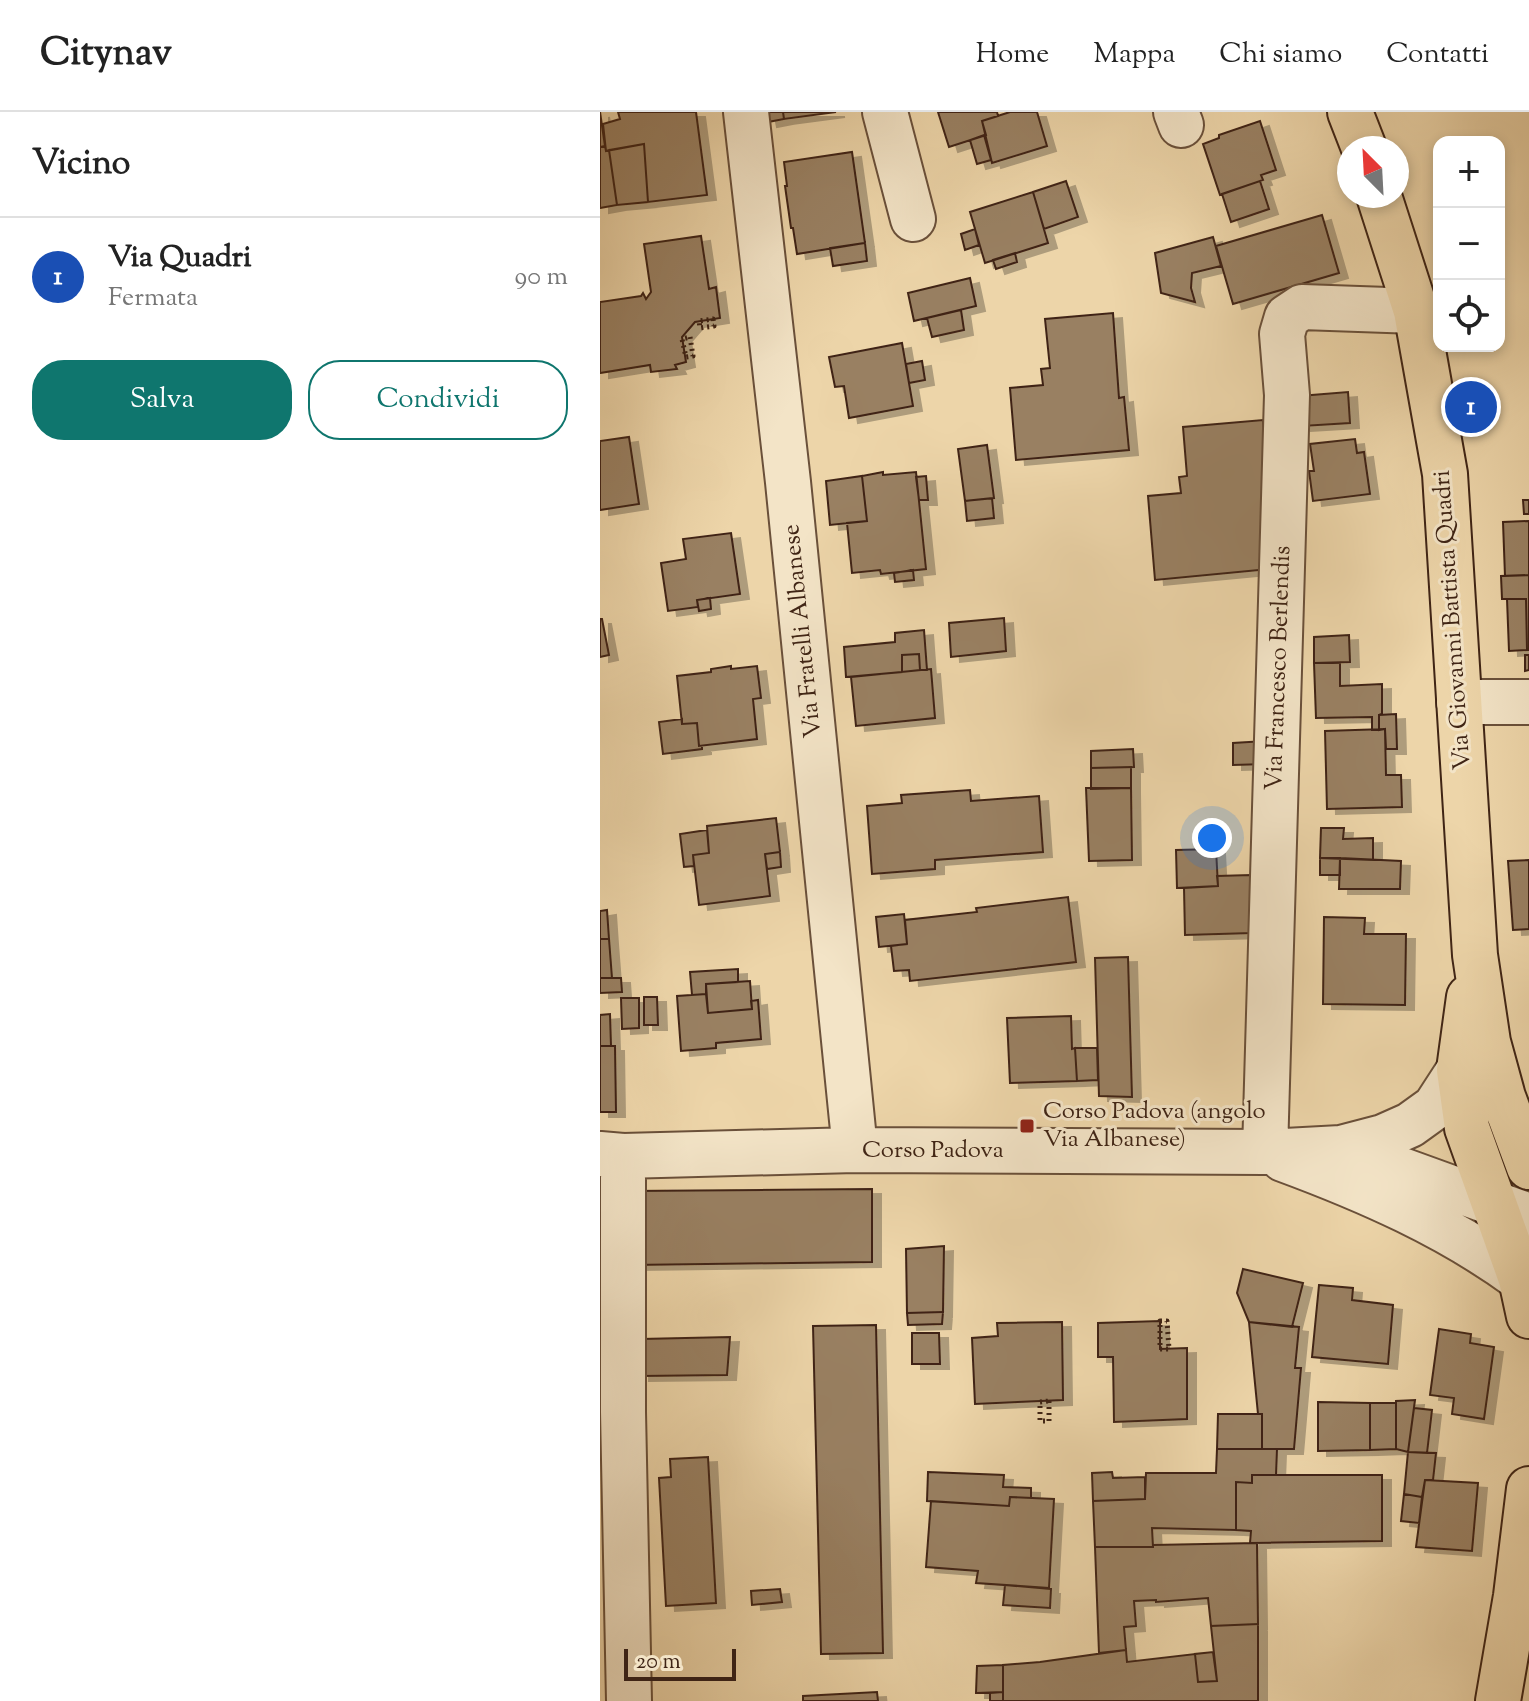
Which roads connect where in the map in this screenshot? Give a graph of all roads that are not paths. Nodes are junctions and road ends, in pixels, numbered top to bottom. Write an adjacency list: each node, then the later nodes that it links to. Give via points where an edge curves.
1 (746, 112): 13 (street, Via Fratelli Albanese)
2 (885, 112): 6 (street)
3 (1350, 112): 4 (main road)
4 (1359, 136)
5 (1383, 208): 7 (main road, Via Giovanni Battista Quadri)
6 (913, 219)
7 (1416, 311): 8 (main road, Via Giovanni Battista Quadri, via 1445,474); 14 (street, Via Francesco Berlendis, via 1302,307 1287,317 1282,334 1287,395)
8 (1459, 702): 9 (street); 10 (main road, Via Giovanni Battista Quadri, via 1475,955 1488,1042)
9 (1529, 702)
10 (1478, 1070): 11 (main road, Via Giovanni Battista Quadri); 12 (street, Corso Padova, via 1410,1125); 16 (main road, Via Giovanni Battista Quadri, via 1467,1128)
11 (1525, 1147)
12 (1341, 1148): 14 (street, Corso Padova); 16 (street, Corso Padova)
13 (855, 1150): 14 (street, Corso Padova); 15 (street, Corso Padova)
14 (1265, 1152): 17 (street, Corso Padova, via 1339,1180 1489,1255)
15 (612, 1155): 20 (street, via 623,1412)
16 (1511, 1210): 17 (main road, Via Giovanni Battista Quadri)
17 (1525, 1298)
18 (1529, 1489): 19 (main road)
19 (1523, 1608): 21 (main road)
20 (620, 1687)
21 (1498, 1701)

